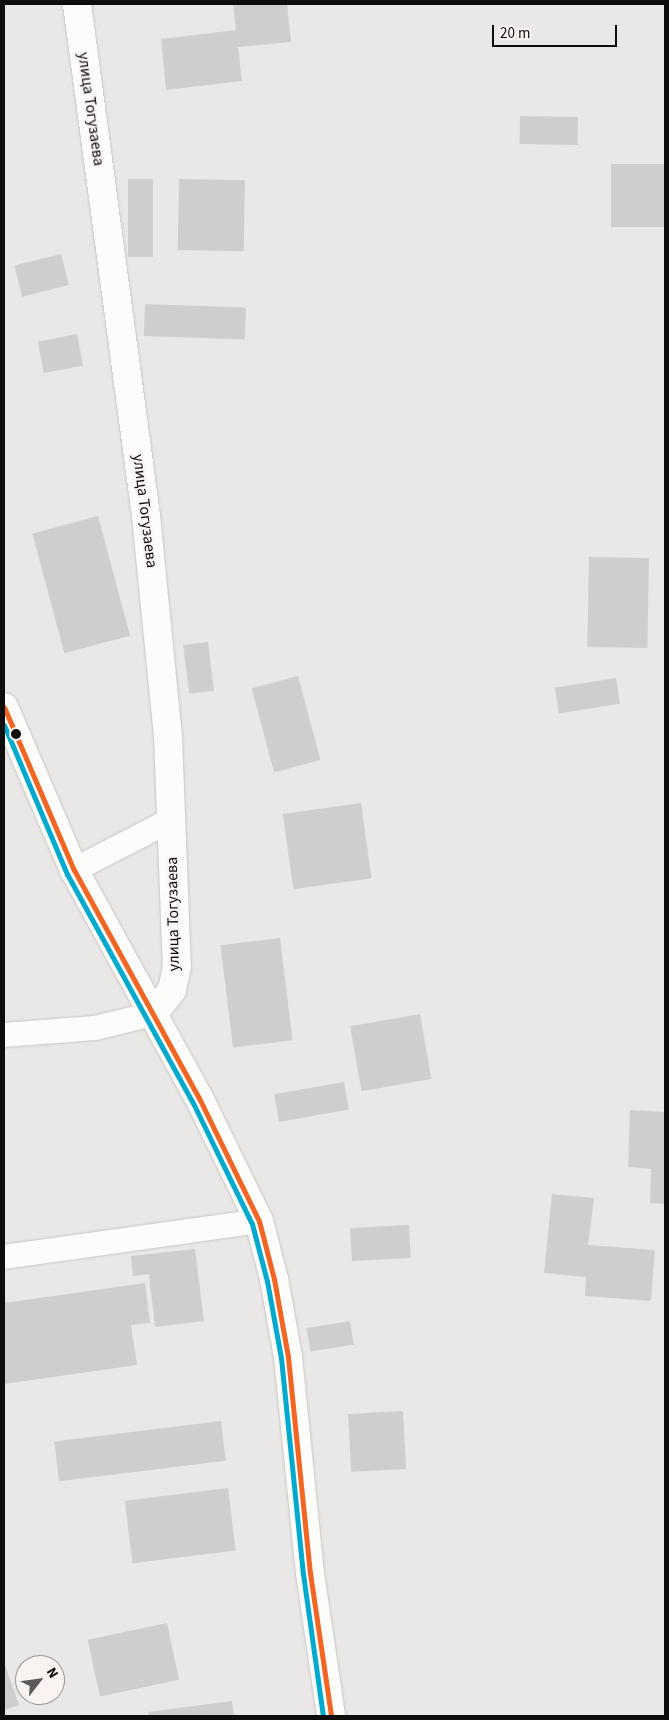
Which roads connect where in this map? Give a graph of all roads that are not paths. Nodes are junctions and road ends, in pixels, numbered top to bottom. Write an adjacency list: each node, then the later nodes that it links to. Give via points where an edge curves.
1 (77, 4): 3 (street, улица Тогузаева, via 146,516 168,736)
2 (4, 708): 4 (street)
3 (171, 820): 4 (lane); 5 (street, улица Тогузаева, via 177,966 172,990)
4 (74, 870): 5 (street)
5 (153, 1014): 6 (lane, via 95,1028); 7 (street)
6 (4, 1035)
7 (259, 1221): 8 (lane); 9 (street, via 288,1356 310,1573)
8 (4, 1256)
9 (331, 1716)

